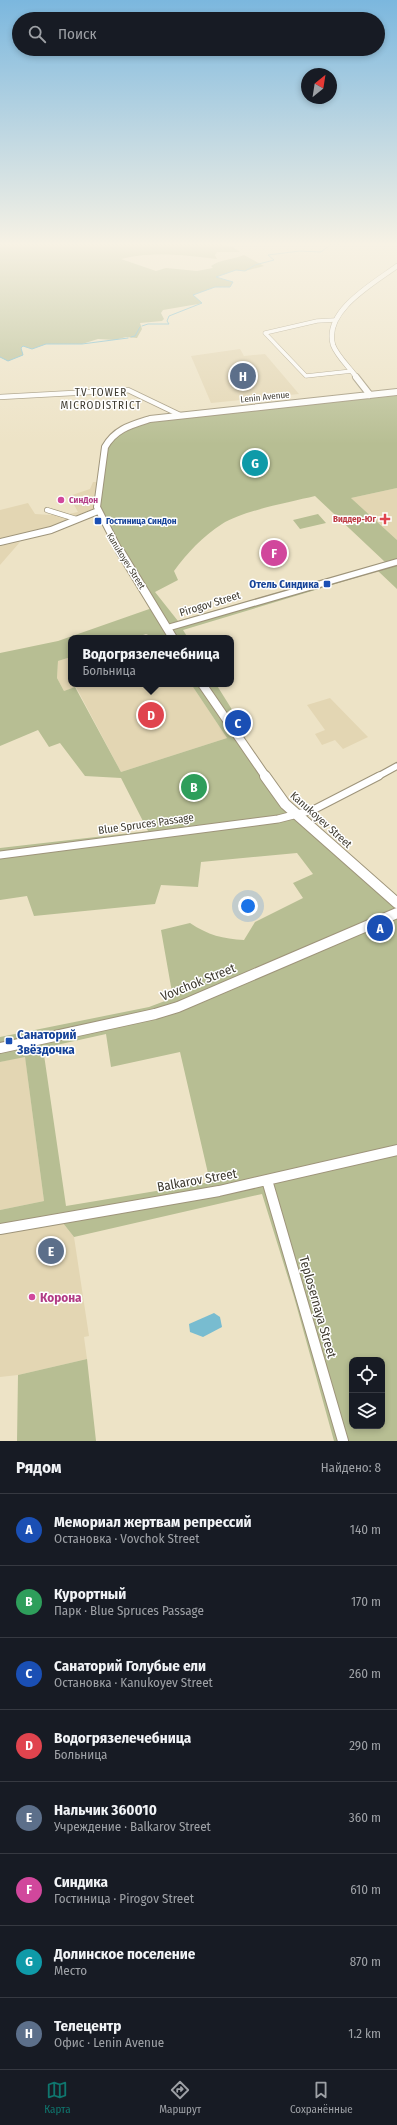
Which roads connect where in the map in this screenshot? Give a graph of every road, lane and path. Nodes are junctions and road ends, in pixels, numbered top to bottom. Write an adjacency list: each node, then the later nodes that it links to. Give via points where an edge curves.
1 (344, 309): 2 (street)
2 (335, 320): 3 (street, via 331,328 331,339); 3 (street, via 317,321 265,333 306,376)
3 (352, 371): 5 (street)
4 (397, 392): 5 (street, Lenin Avenue)
5 (370, 395): 7 (street, Lenin Avenue)
6 (0, 397): 7 (street, via 128,390)
7 (180, 415): 8 (street, Lenin Avenue)
8 (134, 423): 10 (street, Kanukoyev Street, via 115,433 105,447 97,497)
9 (47, 510): 11 (street)
10 (98, 511): 11 (street); 14 (street, Kanukoyev Street)
11 (76, 519): 12 (street, via 46,532)
12 (0, 542)
13 (397, 562): 14 (street, Pirogov Street)
14 (167, 628): 15 (street, Kanukoyev Street)
15 (171, 635)
16 (204, 687): 18 (street, Kanukoyev Street, via 271,787)
17 (397, 766): 18 (street, Blue Spruces Passage, via 313,810)
18 (294, 814): 19 (street, Blue Spruces Passage, via 273,820); 20 (street, Kanukoyev Street)
19 (0, 855)
20 (397, 903)
21 (397, 913): 22 (street, Vovchok Street, via 178,1007)
22 (0, 1048)
23 (397, 1150): 24 (street, Balkarov Street)
24 (267, 1180): 25 (street, Balkarov Street); 26 (street, Teplosernaya Street)
25 (0, 1229)
26 (343, 1441)

